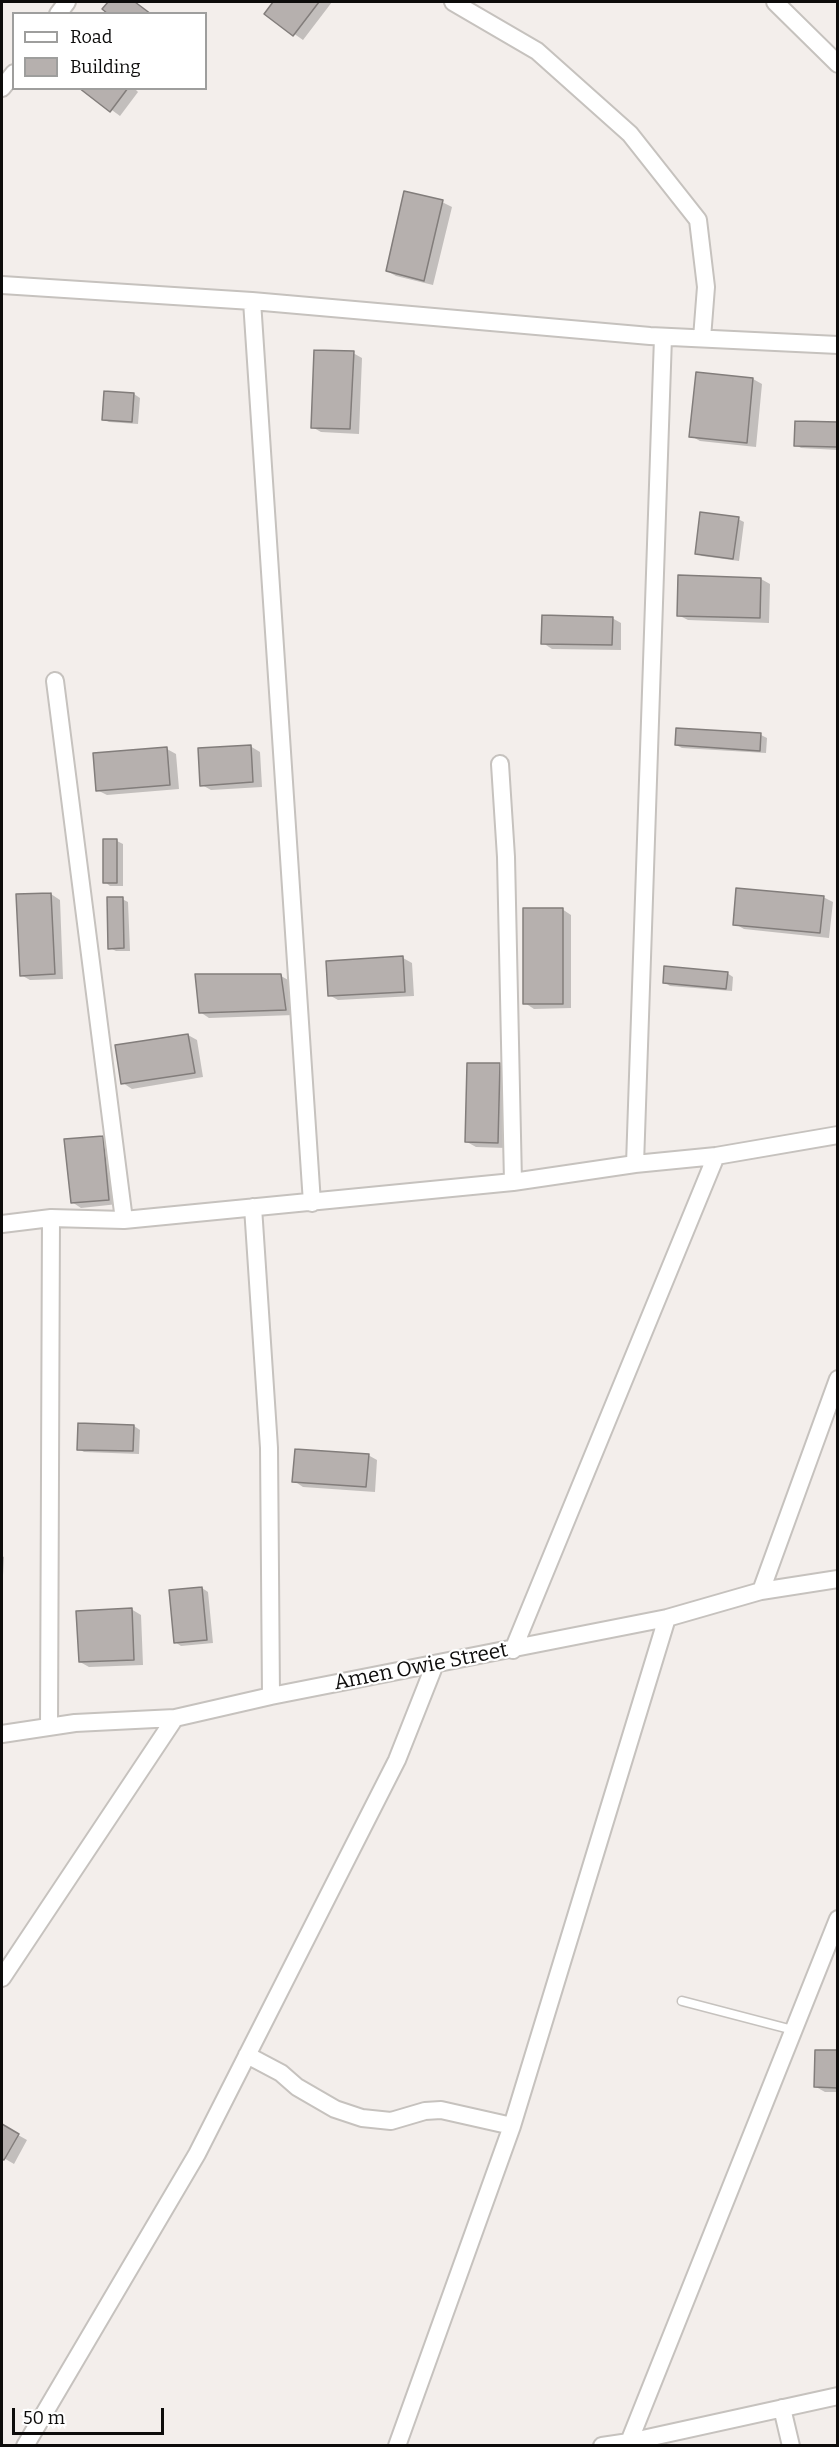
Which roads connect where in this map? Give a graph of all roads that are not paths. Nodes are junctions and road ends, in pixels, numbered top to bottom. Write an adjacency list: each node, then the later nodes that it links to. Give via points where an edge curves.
1 (453, 2): 9 (street, via 537,51 622,126 698,220 706,287)
2 (776, 2): 3 (street)
3 (837, 64)
4 (12, 75): 5 (street)
5 (2, 88)
6 (2, 285): 7 (street)
7 (252, 302): 8 (street); 17 (street)
8 (663, 337): 9 (street); 15 (street)
9 (702, 338): 10 (street)
10 (837, 345)
11 (55, 681): 20 (street)
12 (501, 764): 16 (street)
13 (837, 1135): 14 (street)
14 (716, 1156): 15 (street); 26 (street)
15 (635, 1164): 16 (street)
16 (513, 1182): 17 (street)
17 (312, 1203): 18 (street)
18 (253, 1207): 20 (street); 28 (street, via 269,1448)
19 (51, 1218): 20 (street); 21 (street); 30 (street)
20 (124, 1220)
21 (2, 1224)
22 (837, 1379): 24 (street)
23 (837, 1579): 24 (street, Amen Owie Street)
24 (761, 1591): 25 (street, Amen Owie Street)
25 (667, 1618): 26 (street, Amen Owie Street); 37 (street)
26 (513, 1650): 27 (street, Amen Owie Street)
27 (435, 1664): 28 (street, Amen Owie Street); 36 (street, via 396,1760)
28 (271, 1696): 29 (street, Amen Owie Street)
29 (175, 1718): 30 (street, Amen Owie Street); 33 (street)
30 (49, 1727): 31 (street, Amen Owie Street)
31 (2, 1734)
32 (837, 1918): 35 (street)
33 (2, 1978)
34 (682, 2001): 35 (lane)
35 (793, 2030): 40 (street)
36 (247, 2055): 37 (street, via 335,2109 362,2118 391,2121 441,2110); 41 (street, via 197,2154)
37 (512, 2126): 42 (street)
38 (837, 2396): 39 (street)
39 (782, 2408): 40 (street); 44 (street)
40 (629, 2442): 43 (street)
41 (25, 2445)
42 (397, 2445)
43 (602, 2445)
44 (791, 2445)

